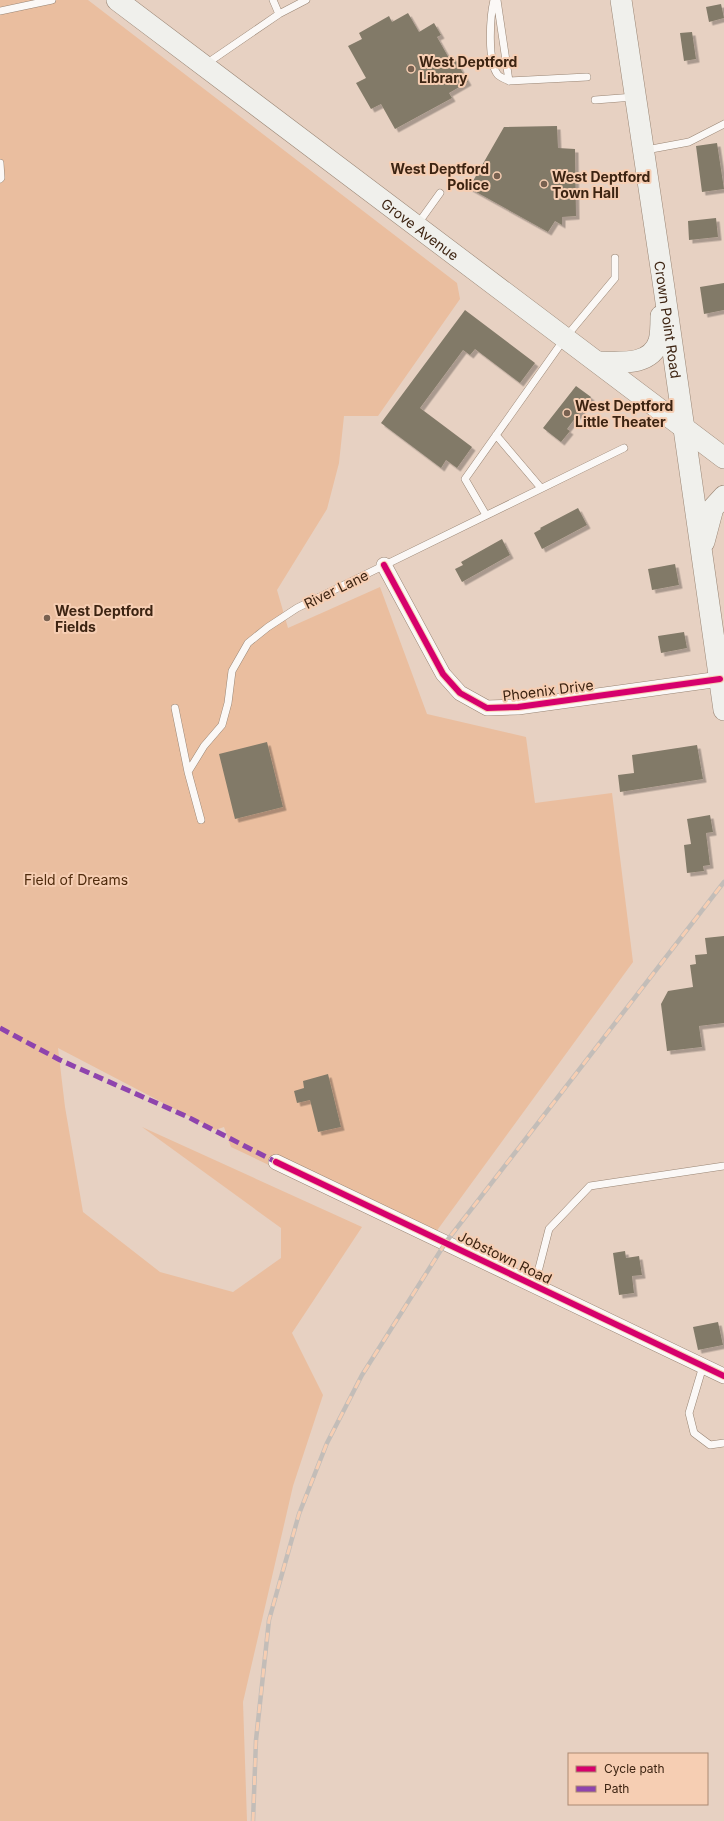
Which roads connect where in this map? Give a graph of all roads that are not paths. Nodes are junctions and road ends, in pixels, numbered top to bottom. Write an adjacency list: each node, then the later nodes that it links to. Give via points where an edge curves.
1 (52, 0): 8 (lane)
2 (118, 0): 10 (main road, Grove Avenue)
3 (273, 0): 9 (lane)
4 (306, 0): 9 (lane)
5 (494, 0): 12 (lane, via 489,29 494,66 498,75)
6 (497, 0): 12 (lane)
7 (621, 0): 13 (main road, Crown Point Road)
8 (0, 11)
9 (279, 14): 10 (lane)
10 (204, 66): 20 (main road, Grove Avenue)
11 (587, 77): 12 (lane)
12 (508, 81)
13 (636, 97): 14 (lane); 16 (main road, Crown Point Road)
14 (595, 100)
15 (724, 124): 16 (lane, via 689,142)
16 (644, 151): 22 (main road, Crown Point Road)
17 (0, 163): 18 (lane)
18 (0, 179)
19 (440, 193): 20 (lane)
20 (417, 226): 23 (main road, Grove Avenue)
21 (615, 258): 23 (lane, via 615,278)
22 (664, 288): 24 (main road, via 659,342 651,354 641,361); 25 (main road, Crown Point Road)
23 (565, 338): 24 (main road, Grove Avenue); 26 (lane)
24 (598, 362): 25 (main road, Grove Avenue)
25 (683, 426): 28 (main road, Grove Avenue); 32 (main road, Crown Point Road)
26 (496, 435): 29 (lane); 31 (lane, via 465,479)
27 (624, 448): 29 (lane, River Lane)
28 (724, 458)
29 (541, 488): 31 (lane, River Lane)
30 (724, 496): 32 (main road, via 713,508)
31 (486, 515): 33 (lane, River Lane)
32 (701, 552): 34 (main road, Crown Point Road)
33 (384, 565): 34 (street, Phoenix Drive, via 443,674 460,693 487,708 518,708); 37 (lane, River Lane, via 297,608 248,643 232,671 222,725 204,746)
34 (720, 679): 36 (main road, Crown Point Road)
35 (175, 708): 37 (lane)
36 (724, 710)
37 (188, 772): 38 (lane)
38 (201, 820)
39 (276, 1162): 41 (street, Jobstown Road)
40 (724, 1166): 41 (lane, via 590,1186 549,1228 539,1268)
41 (532, 1284): 42 (street, Jobstown Road)
42 (703, 1366): 43 (street, Jobstown Road); 44 (lane, via 689,1413 694,1433 710,1445)
43 (724, 1376)
44 (724, 1443)

